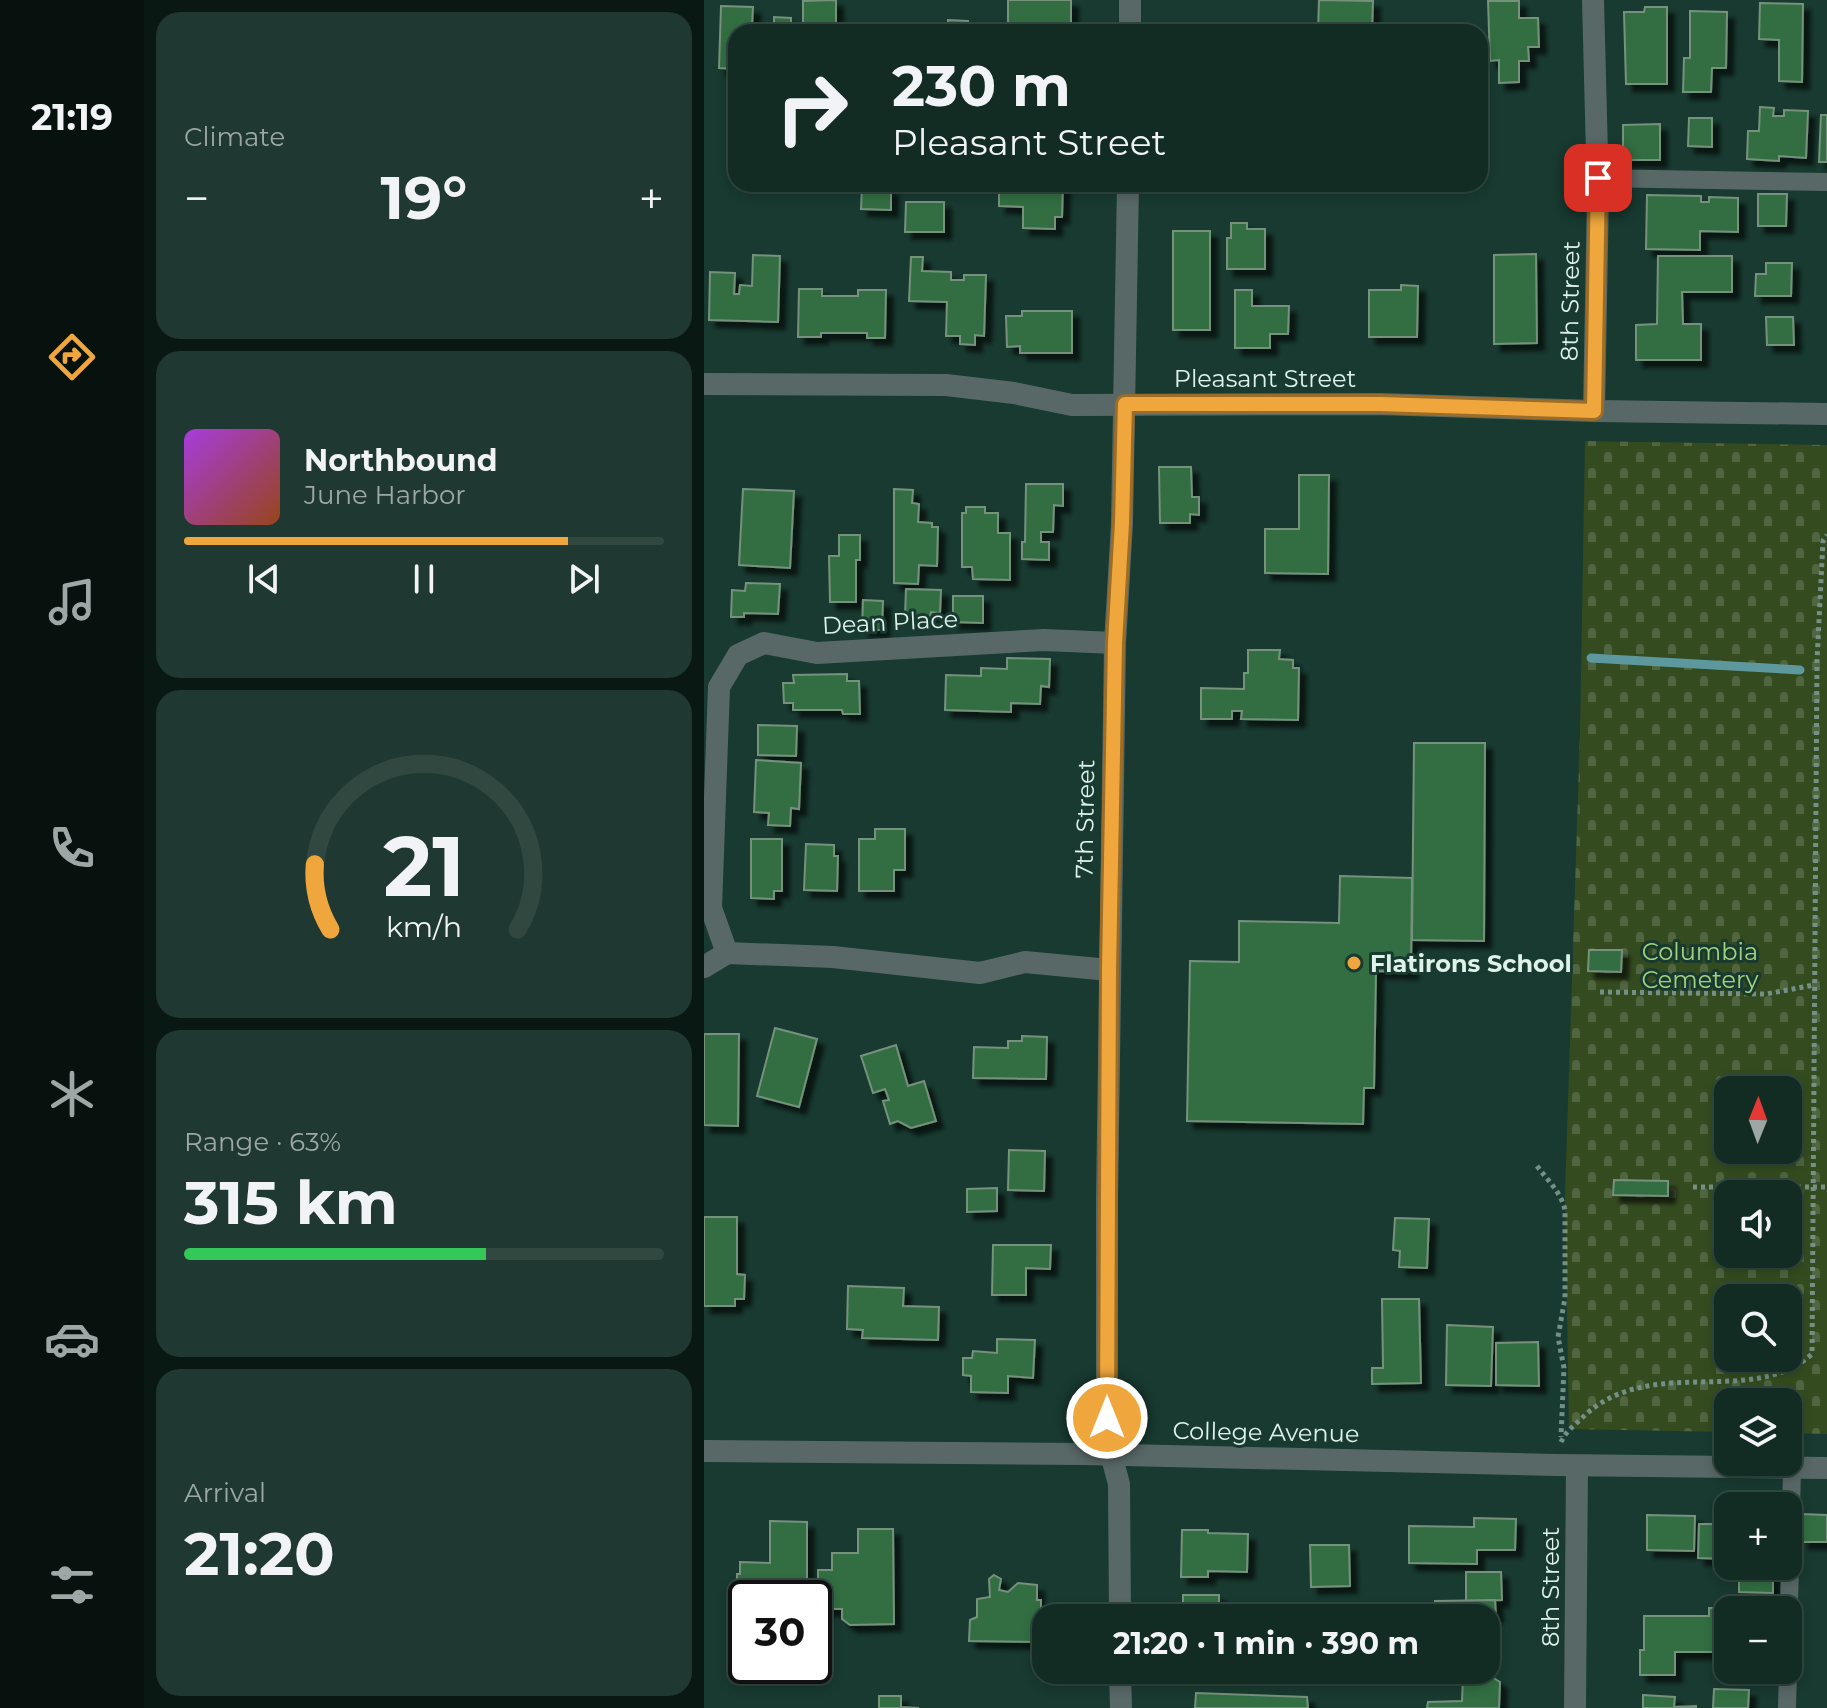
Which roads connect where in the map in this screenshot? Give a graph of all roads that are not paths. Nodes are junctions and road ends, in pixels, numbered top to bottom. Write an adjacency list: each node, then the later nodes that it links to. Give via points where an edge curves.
1 (1130, 0): 3 (street)
2 (1593, 0): 4 (street, 8th Street)
3 (1130, 24)
4 (1598, 178): 5 (lane); 9 (street, 8th Street)
5 (1827, 182)
6 (1128, 192): 8 (street, 7th Street)
7 (704, 384): 8 (street, Pleasant Street, via 946,385 1072,405)
8 (1125, 404): 9 (street, Pleasant Street); 11 (street, 7th Street)
9 (1594, 411): 10 (street, Pleasant Street)
10 (1827, 414)
11 (1115, 643): 12 (street, Dean Place, via 1044,640 817,653 764,643 738,655 719,687 711,908); 14 (street, 7th Street)
12 (727, 953): 13 (street); 14 (street, via 833,957 980,973 1025,962)
13 (704, 967)
14 (1109, 970): 16 (street, 7th Street)
15 (704, 1451): 16 (street, College Avenue)
16 (1111, 1454): 17 (street, College Avenue); 23 (street, 7th Street, via 1119,1484)
17 (1567, 1466): 18 (street, College Avenue); 27 (street, 8th Street)
18 (1714, 1467)
19 (1802, 1467): 20 (street, College Avenue)
20 (1827, 1468)
21 (1792, 1476): 22 (lane)
22 (1789, 1596)
23 (1120, 1604)
24 (1120, 1684): 26 (street)
25 (1788, 1684): 28 (lane)
26 (1121, 1708)
27 (1575, 1708)
28 (1787, 1708)

